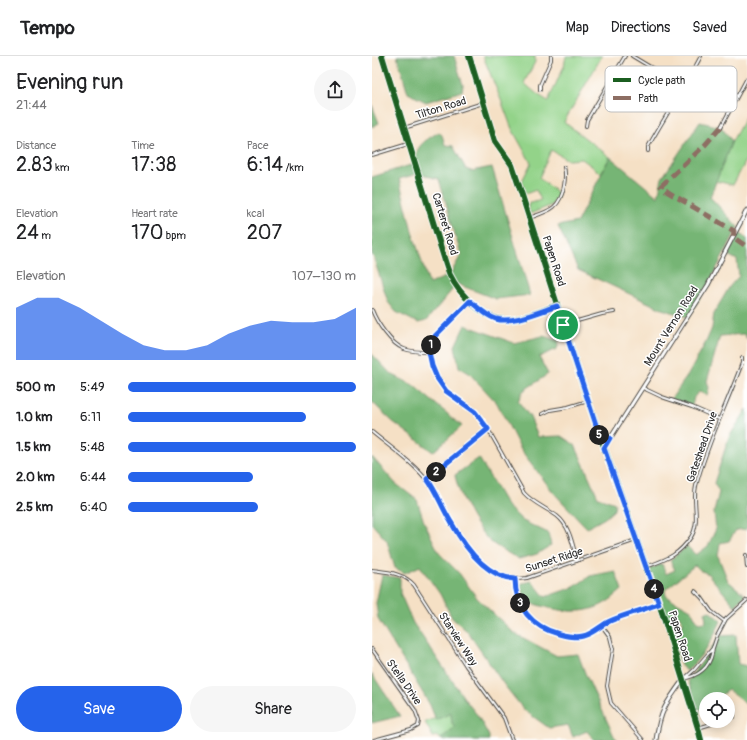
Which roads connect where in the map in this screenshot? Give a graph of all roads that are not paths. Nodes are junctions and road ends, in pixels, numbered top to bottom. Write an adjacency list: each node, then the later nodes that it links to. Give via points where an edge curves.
1 (382, 56): 19 (street, Carteret Road)
2 (469, 56): 14 (street, Papen Road)
3 (551, 56): 12 (street)
4 (624, 56): 7 (street)
5 (632, 56): 8 (street)
6 (701, 56): 9 (street)
7 (618, 66)
8 (649, 66)
9 (696, 66)
10 (747, 78): 13 (street)
11 (605, 89): 17 (street)
12 (540, 90)
13 (737, 96)
14 (483, 103): 19 (street, Tilton Road); 25 (street, Papen Road, via 495,141 512,166)
15 (668, 112): 21 (street)
16 (729, 112): 18 (street)
17 (586, 126)
18 (721, 127)
19 (404, 128): 20 (street, Carteret Road)
20 (408, 144): 22 (street); 26 (street, Carteret Road, via 448,270)
21 (648, 151)
22 (372, 155)
23 (564, 167): 25 (street, via 564,188 558,204 550,211)
24 (747, 210): 33 (street, Mount Vernon Road, via 708,285)
25 (529, 218): 27 (street, Papen Road)
26 (470, 301): 27 (street, Carteret Road, via 486,315 499,320 509,320); 31 (street, via 435,336)
27 (557, 306): 30 (street, Papen Road)
28 (372, 310): 31 (street, via 380,325 399,346 411,351)
29 (614, 312): 30 (street)
30 (563, 325): 34 (street, Papen Road)
31 (429, 352): 37 (street, via 432,366 443,386 475,412)
32 (742, 358): 36 (street, Gateshead Drive, via 739,372)
33 (643, 388): 36 (street, via 662,398); 40 (street, Mount Vernon Road)
34 (588, 401): 35 (street); 39 (street, Papen Road)
35 (542, 414)
36 (719, 419): 46 (street, Gateshead Drive, via 695,490 693,532 677,553)
37 (488, 429): 42 (street); 45 (street, via 524,493 564,523)
38 (372, 432): 42 (street, Sunset Ridge)
39 (600, 437): 40 (street); 41 (street, Papen Road)
40 (610, 438): 41 (street, Mount Vernon Road)
41 (604, 448): 43 (street, Papen Road)
42 (427, 479): 49 (street, Sunset Ridge, via 471,552 496,574)
43 (637, 539): 45 (street, Sunset Ridge); 46 (street, Papen Road)
44 (746, 555): 47 (street)
45 (577, 561): 49 (street, Sunset Ridge, via 527,578)
46 (646, 567): 52 (street, Papen Road)
47 (747, 567)
48 (372, 570): 61 (street, Starview Way, via 401,575 411,581 466,666 504,718)
49 (515, 579): 54 (street, via 521,606 539,625 554,633 573,637 589,634)
50 (695, 591): 53 (street)
51 (747, 600): 53 (street)
52 (659, 604): 54 (street); 58 (street, Papen Road)
53 (724, 622): 55 (street)
54 (602, 626): 62 (street, via 610,638 613,649 607,686 609,698)
55 (713, 646): 58 (street); 58 (street, via 708,664 695,676)
56 (372, 649): 57 (street, Stella Drive)
57 (373, 652): 60 (street, Stella Drive, via 420,721 419,725 411,730)
58 (685, 679): 59 (street); 63 (street, via 663,709)
59 (698, 728): 64 (street)
60 (374, 740)
61 (512, 740)
62 (643, 740)
63 (656, 740)
64 (701, 740)

